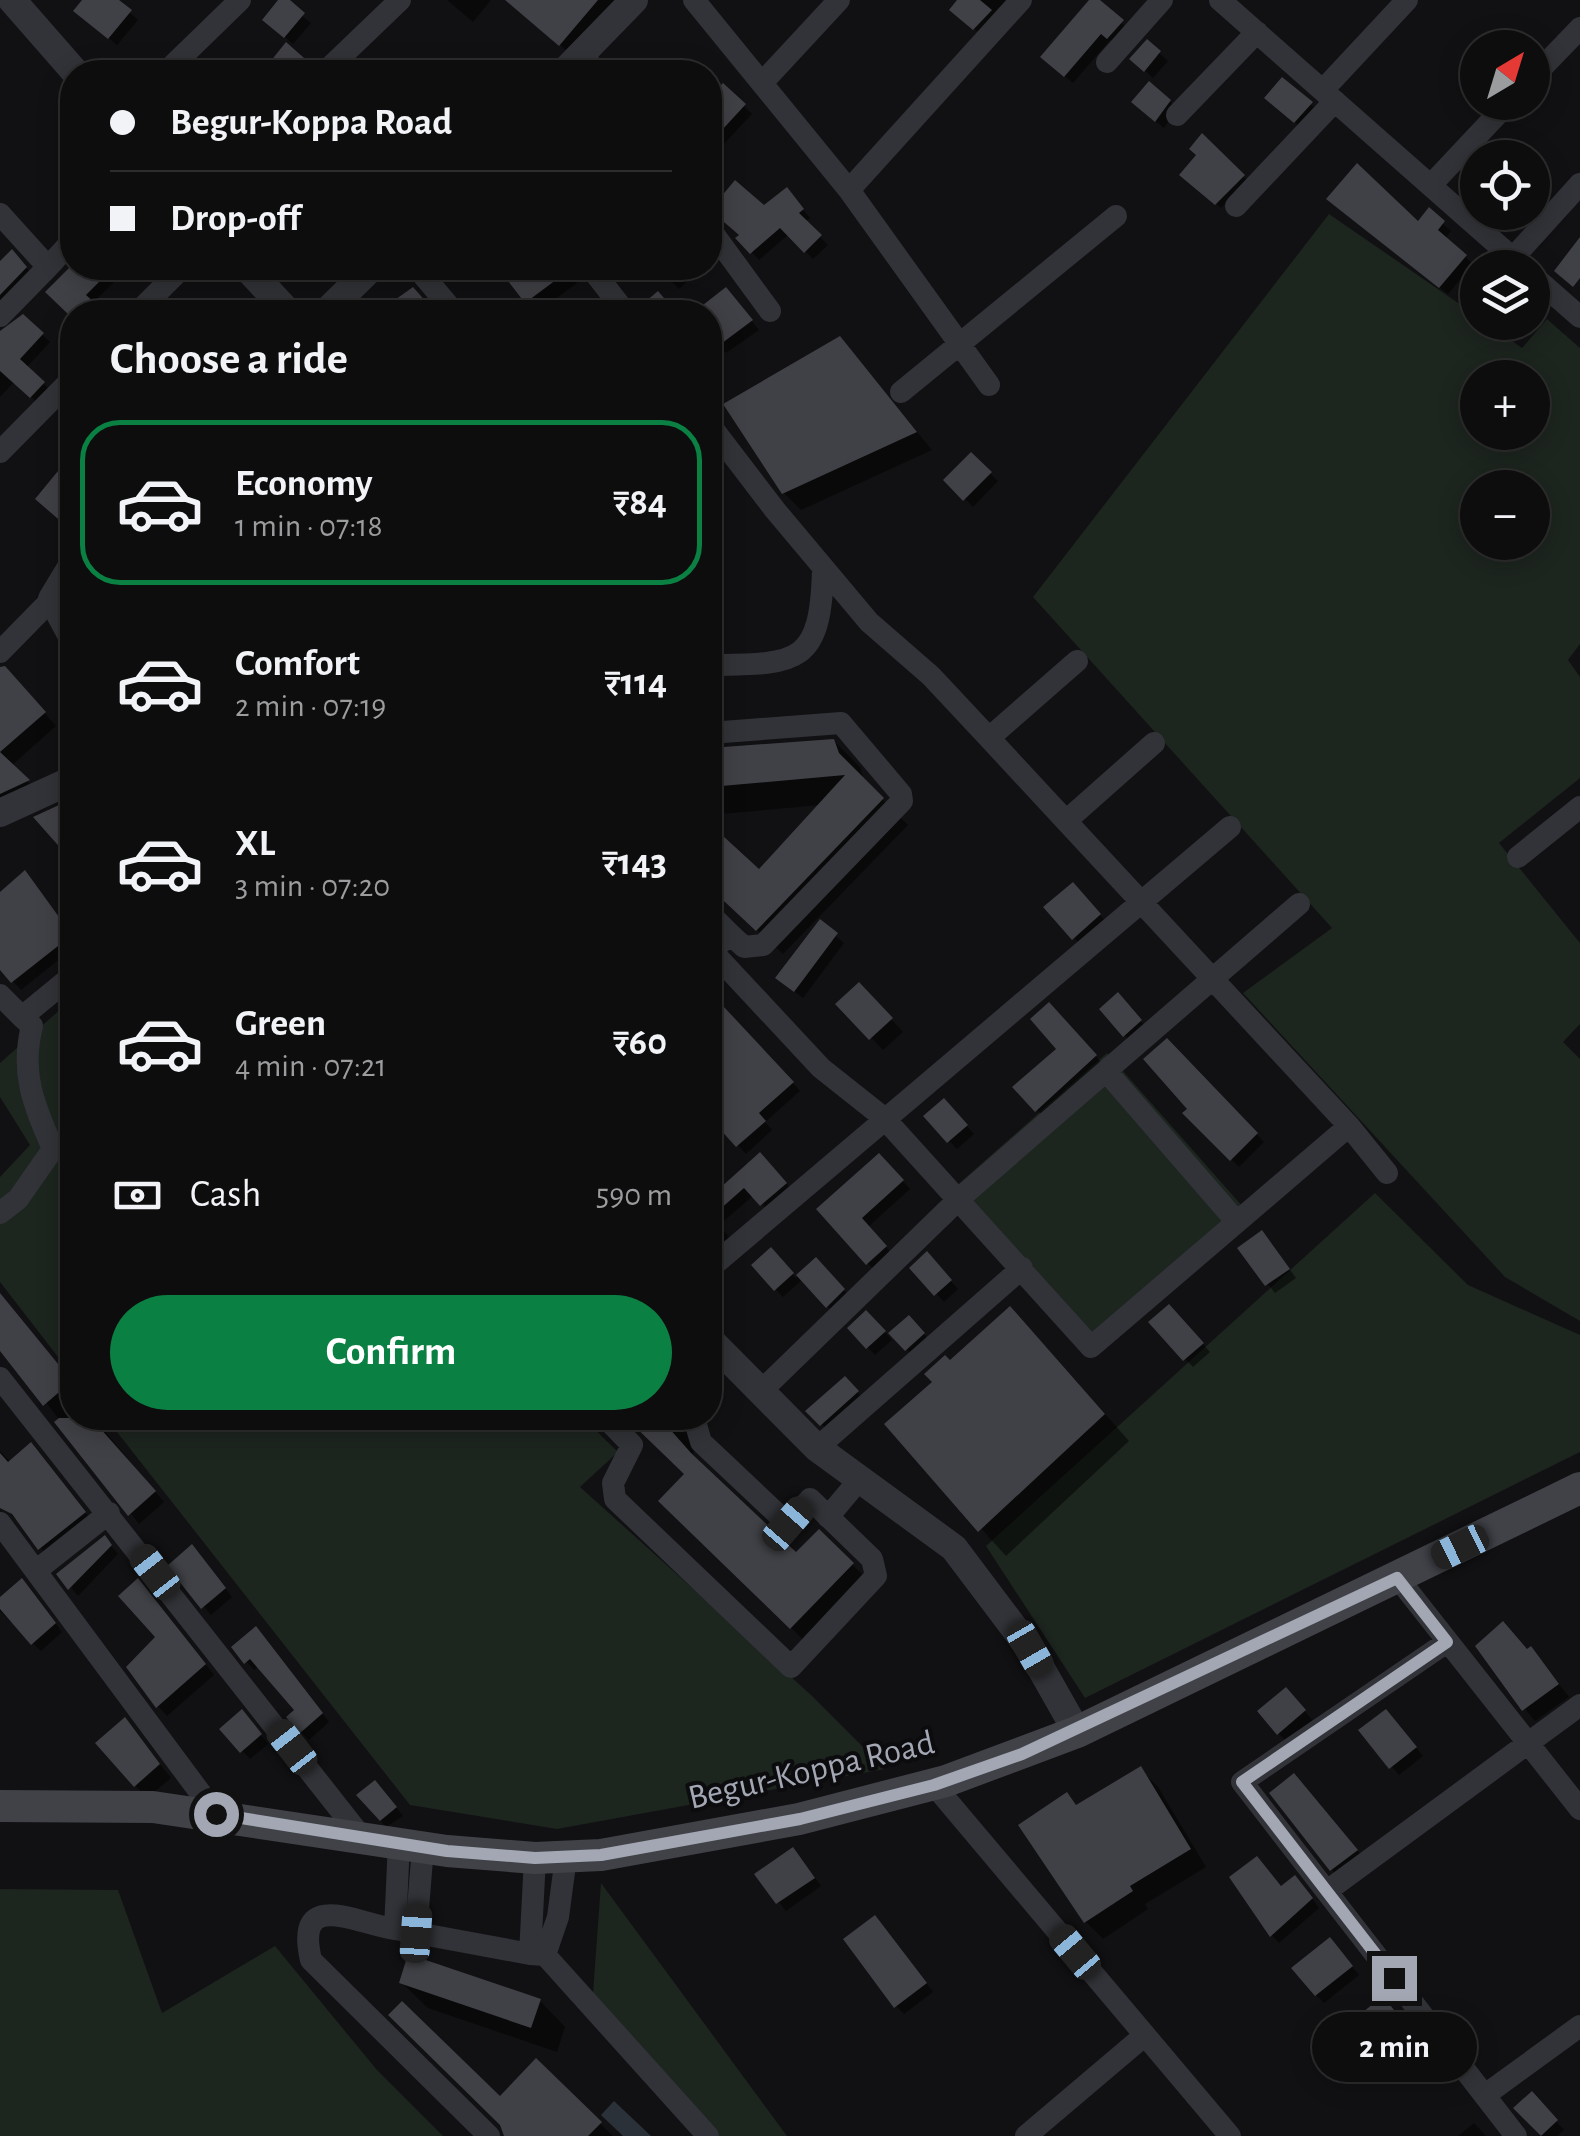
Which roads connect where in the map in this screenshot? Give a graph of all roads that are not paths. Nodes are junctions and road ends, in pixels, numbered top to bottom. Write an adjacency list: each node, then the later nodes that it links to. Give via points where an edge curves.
1 (240, 0): 15 (street)
2 (400, 0): 16 (street)
3 (634, 0): 17 (street)
4 (694, 0): 19 (street)
5 (839, 0): 19 (street)
6 (1021, 0): 25 (street)
7 (1162, 0): 18 (street)
8 (1407, 0): 20 (street)
9 (1231, 3): 12 (street)
10 (27, 5): 14 (street)
11 (1580, 28): 13 (street)
12 (1257, 32): 20 (street); 21 (street)
13 (1550, 59)
14 (66, 60)
15 (178, 60)
16 (338, 60)
17 (586, 60)
18 (1106, 62)
19 (762, 83): 25 (street)
20 (1329, 96): 24 (street); 26 (street)
21 (1177, 115)
22 (1492, 120): 24 (street)
23 (1580, 184): 31 (street)
24 (1430, 185): 30 (street)
25 (849, 190): 48 (street)
26 (1236, 206)
27 (0, 214): 33 (street)
28 (1116, 216): 48 (street)
29 (722, 245): 45 (street)
30 (1504, 250)
31 (1528, 250)
32 (60, 254): 33 (street)
33 (48, 267): 46 (street)
34 (170, 280): 40 (street)
35 (258, 280): 41 (street)
36 (359, 280): 42 (street)
37 (428, 280): 43 (street)
38 (600, 280): 44 (street)
39 (1550, 291): 47 (street)
40 (150, 300)
41 (277, 300)
42 (338, 300)
43 (444, 300)
44 (616, 300)
45 (770, 311)
46 (0, 316)
47 (1580, 318)
48 (959, 342): 49 (street); 51 (street)
49 (989, 385)
50 (60, 390): 53 (street)
51 (900, 392)
52 (722, 440): 54 (street)
53 (0, 452)
54 (823, 568): 60 (street, via 820,624 804,648 780,664); 62 (street)
55 (60, 586): 56 (street)
56 (52, 599): 57 (street); 58 (street)
57 (60, 614)
58 (0, 652)
59 (1077, 662): 62 (street)
60 (722, 664)
61 (722, 731): 73 (street, via 841,723 901,794 897,808 763,945 744,948)
62 (989, 738): 67 (street)
63 (1154, 743): 67 (street)
64 (60, 786): 66 (street)
65 (1580, 807): 69 (street)
66 (0, 813)
67 (1066, 821): 70 (street)
68 (1230, 827): 70 (street)
69 (1518, 857)
70 (1139, 900): 76 (street); 81 (street)
71 (1299, 904): 76 (street)
72 (722, 926): 73 (street)
73 (730, 934): 74 (street)
74 (722, 941)
75 (722, 962): 81 (street, via 822,1068)
76 (1212, 978): 80 (street); 82 (street)
77 (60, 986): 79 (street)
78 (0, 995): 79 (street)
79 (22, 1017): 85 (street, via 32,1026 24,1055 28,1090 53,1149)
80 (1106, 1071): 84 (street); 86 (street)
81 (884, 1118): 84 (street); 87 (street)
82 (1349, 1126): 83 (street); 86 (street)
83 (1386, 1174)
84 (960, 1198): 88 (street); 91 (street)
85 (0, 1214)
86 (1236, 1222): 88 (street, via 1091,1347)
87 (722, 1258)
88 (1022, 1268): 94 (street)
89 (722, 1352): 91 (street)
90 (0, 1378): 97 (street)
91 (760, 1392): 94 (street)
92 (617, 1430): 98 (street, via 632,1446 613,1483 614,1499 790,1667 876,1576 872,1559)
93 (698, 1430): 98 (street, via 701,1442 788,1524 810,1499)
94 (816, 1448): 95 (street)
95 (859, 1480): 98 (street); 104 (street, via 932,1529 968,1564 1030,1649)
96 (1580, 1488): 101 (main road, Begur-Koppa Road)
97 (110, 1513): 100 (street); 110 (street)
98 (828, 1517)
99 (0, 1523): 100 (street)
100 (37, 1570): 109 (street)
101 (1397, 1578): 102 (street); 104 (main road, Begur-Koppa Road)
102 (1447, 1642): 105 (street); 113 (street, via 1242,1782)
103 (1580, 1705): 105 (street)
104 (1077, 1732): 106 (main road, Begur-Koppa Road)
105 (1526, 1744): 108 (street); 113 (street)
106 (934, 1785): 112 (main road, Begur-Koppa Road, via 800,1819); 117 (street)
107 (0, 1806): 109 (main road, Begur-Koppa Road)
108 (1580, 1808)
109 (216, 1814): 110 (main road, Begur-Koppa Road)
110 (360, 1835): 111 (main road, Begur-Koppa Road)
111 (411, 1845): 112 (main road, Begur-Koppa Road); 114 (street)
112 (550, 1857): 115 (street)
113 (1327, 1891): 118 (street)
114 (406, 1931): 115 (street); 120 (street, via 334,1913 310,1924 307,1940 311,1960)
115 (537, 1954): 121 (street)
116 (1580, 2026): 118 (street)
117 (1145, 2035): 119 (street); 122 (street)
118 (1485, 2095): 123 (street)
119 (1226, 2134)
120 (489, 2136)
121 (708, 2136)
122 (1026, 2136)
123 (1516, 2136)

